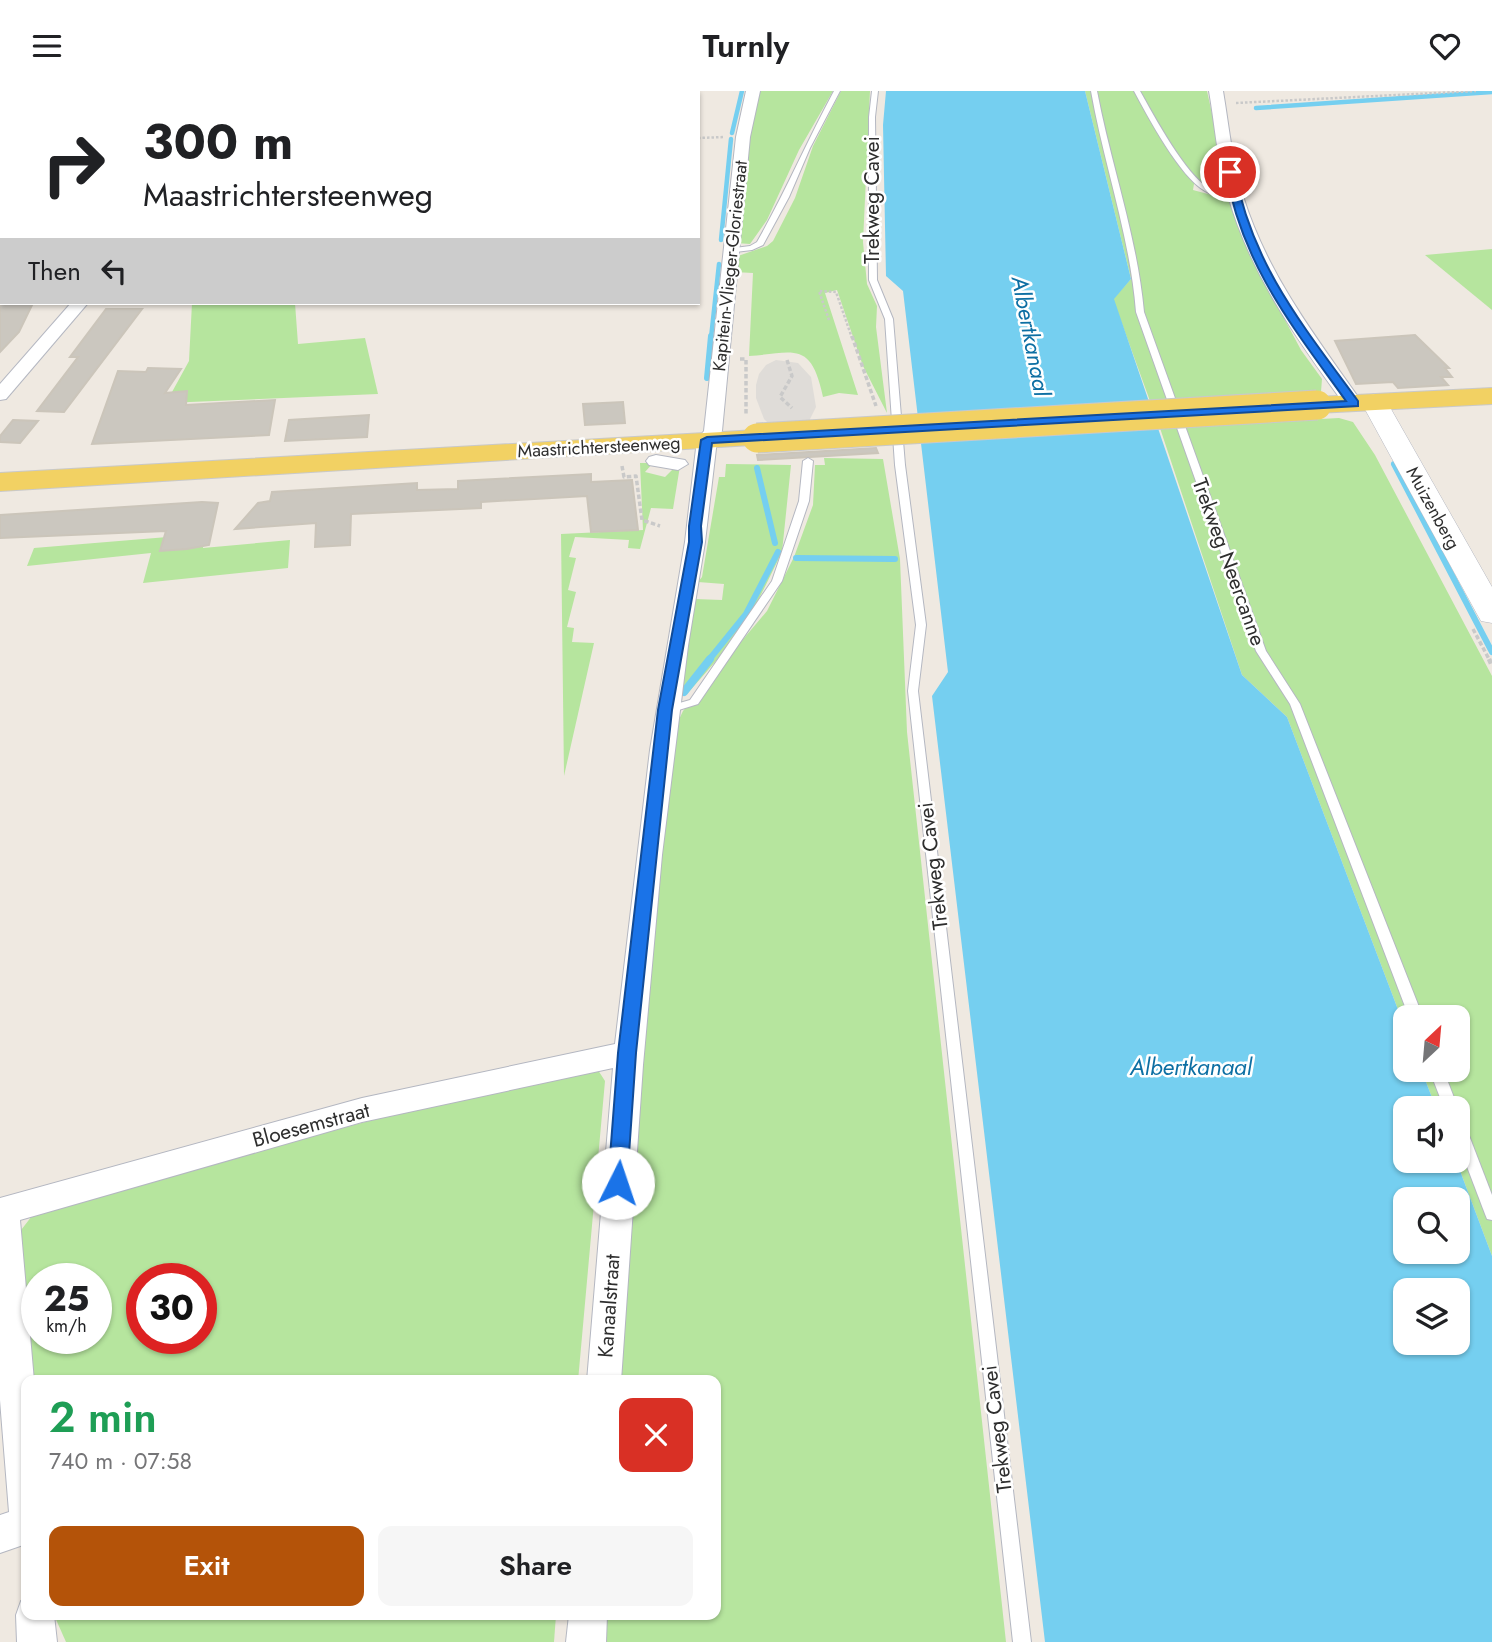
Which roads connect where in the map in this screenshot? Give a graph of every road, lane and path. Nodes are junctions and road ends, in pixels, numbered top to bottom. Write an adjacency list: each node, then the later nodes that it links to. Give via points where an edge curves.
1 (753, 91): 9 (street, Kapitein-Vlieger-Gloriestraat)
2 (837, 91): 9 (lane, via 760,243)
3 (876, 91): 18 (lane, Trekweg Cavei, via 872,117 873,280 888,319)
4 (1094, 91): 28 (lane, Trekweg Neercanne, via 1099,128 1139,279 1140,312 1261,651 1295,704)
5 (1137, 91): 8 (lane, via 1206,190)
6 (1476, 91): 7 (path)
7 (1217, 98): 8 (street)
8 (1235, 195): 16 (street, via 1276,296 1335,380)
9 (730, 251): 20 (street, Kapitein-Vlieger-Gloriestraat, via 713,431)
10 (78, 305): 14 (street)
11 (829, 320): 18 (path, via 819,291 836,292 881,419)
12 (787, 360): 17 (path, via 792,376 780,397)
13 (737, 370): 19 (path, via 738,359 746,359)
14 (0, 395)
15 (1492, 396): 16 (main road, Maastrichtersteenweg)
16 (1364, 403): 19 (main road, Maastrichtersteenweg, bridge); 26 (street, Muizenberg)
17 (796, 411)
18 (896, 418): 41 (lane, Trekweg Cavei, via 921,625 913,691)
19 (751, 426): 20 (main road, Maastrichtersteenweg)
20 (707, 440): 24 (main road, Maastrichtersteenweg); 27 (street, Kanaalstraat, via 695,542)
21 (656, 461): 23 (street); 25 (path, via 622,461 624,477 636,477 642,520)
22 (808, 461): 27 (lane, via 804,501 777,581 694,702)
23 (678, 464)
24 (0, 482)
25 (660, 526)
26 (1492, 614)
27 (665, 710): 29 (street, Kanaalstraat)
28 (1411, 1005)
29 (627, 1053): 31 (street, Bloesemstraat, via 362,1110); 33 (street, Kanaalstraat)
30 (1470, 1156): 32 (lane)
31 (2, 1212): 34 (street)
32 (1492, 1213)
33 (604, 1375)
34 (21, 1441)
35 (21, 1527): 36 (street)
36 (0, 1534)
37 (35, 1620): 39 (street)
38 (587, 1620): 40 (street)
39 (37, 1642)
40 (586, 1642)
41 (1022, 1642)

